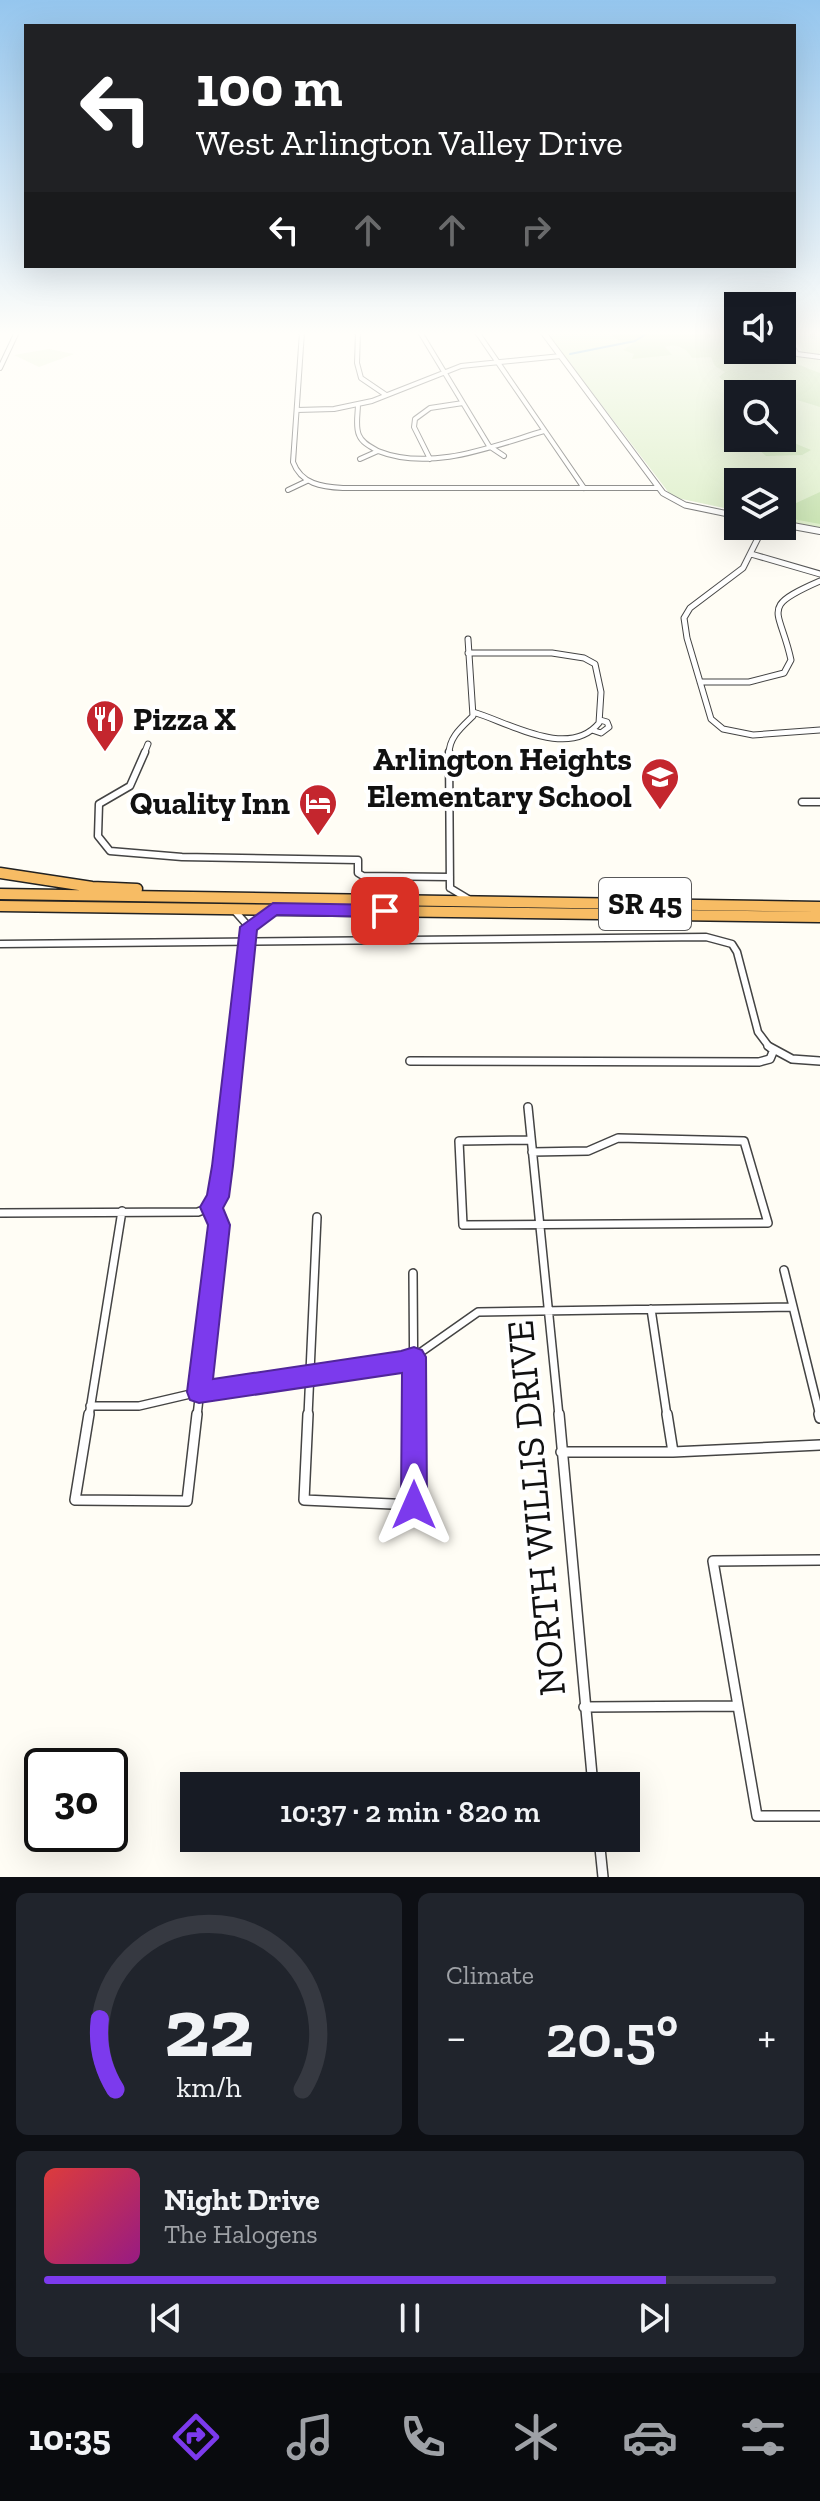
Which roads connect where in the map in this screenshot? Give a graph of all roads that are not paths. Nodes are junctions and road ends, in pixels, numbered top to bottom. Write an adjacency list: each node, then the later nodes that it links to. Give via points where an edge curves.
1 (296, 420): 13 (street, via 293,466)
2 (358, 420): 9 (street, via 359,436)
3 (415, 420): 12 (street)
4 (473, 420): 8 (street)
5 (536, 420): 7 (street)
6 (608, 420): 15 (street)
7 (544, 431): 8 (street); 14 (street)
8 (489, 446): 10 (street); 12 (street)
9 (378, 451): 11 (street); 12 (street)
10 (504, 456)
11 (360, 459)
12 (430, 459)
13 (307, 481): 14 (street, via 346,488); 16 (street)
14 (584, 488): 15 (street)
15 (659, 488): 17 (street, via 681,504)
16 (288, 490)
17 (724, 513)
18 (796, 527): 19 (street)
19 (820, 531)
20 (758, 540): 21 (street)
21 (751, 554): 22 (street); 26 (street, via 737,574 686,613 684,629)
22 (820, 574)
23 (820, 581): 26 (street, via 787,598 777,610 790,657 784,673 759,681)
24 (468, 639): 25 (street)
25 (468, 653): 27 (street); 28 (street, via 555,654 593,663 600,673)
26 (700, 682): 30 (street, via 711,719 723,729 746,735)
27 (473, 712): 29 (street, via 548,738); 35 (street, via 449,746)
28 (600, 720): 29 (street); 29 (street, via 609,727 601,733)
29 (592, 730)
30 (820, 730)
31 (148, 744): 35 (street, via 130,786 99,804 97,835 105,849 176,857 358,860 359,874)
32 (802, 802): 33 (street)
33 (820, 802)
34 (0, 873): 38 (highway)
35 (450, 877): 36 (street)
36 (450, 888): 40 (street); 41 (street)
37 (0, 894): 38 (highway, SR 45)
38 (166, 896): 39 (highway, SR 45)
39 (353, 899): 40 (highway, SR 45); 47 (highway)
40 (432, 900): 41 (highway, SR 45)
41 (471, 901): 42 (highway, SR 45)
42 (695, 905): 44 (highway, SR 45); 48 (highway)
43 (0, 906): 45 (highway, SR 45)
44 (820, 907)
45 (233, 909): 46 (highway, SR 45); 50 (street)
46 (273, 909): 47 (highway, SR 45); 50 (street)
47 (329, 910): 48 (highway, SR 45)
48 (673, 915): 49 (highway, SR 45)
49 (820, 917)
50 (249, 927): 51 (street)
51 (245, 943): 52 (street); 53 (street, via 706,937 732,944 737,952 758,1032); 59 (street, via 222,1166 218,1197)
52 (0, 944)
53 (773, 1052): 54 (street, via 759,1062); 55 (street, via 792,1060)
54 (410, 1061)
55 (820, 1061)
56 (528, 1107): 57 (street, NORTH WILLIS DRIVE)
57 (531, 1140): 58 (street, NORTH WILLIS DRIVE); 63 (street, via 459,1141 463,1225)
58 (532, 1152): 63 (street, NORTH WILLIS DRIVE); 63 (street, via 588,1151 618,1138 744,1141 768,1223)
59 (211, 1207): 60 (street, via 198,1212); 71 (street, via 219,1225)
60 (122, 1211): 61 (street); 72 (street)
61 (0, 1213)
62 (317, 1217): 70 (street)
63 (541, 1224): 68 (street, NORTH WILLIS DRIVE)
64 (784, 1270): 66 (street)
65 (413, 1273): 69 (street)
66 (793, 1307): 67 (street); 73 (street)
67 (651, 1309): 68 (street); 76 (street)
68 (549, 1310): 69 (street, via 478,1312); 75 (street, NORTH WILLIS DRIVE)
69 (414, 1357): 70 (street); 70 (street, via 414,1505 304,1500)
70 (310, 1373): 71 (street)
71 (199, 1392): 72 (street, via 139,1406); 72 (street, via 187,1501 75,1500)
72 (90, 1406)
73 (820, 1418)
74 (820, 1445): 76 (street)
75 (561, 1452): 76 (street); 79 (street, NORTH WILLIS DRIVE)
76 (673, 1452)
77 (820, 1560): 78 (street, via 713,1561)
78 (737, 1706): 79 (street); 81 (street, via 757,1816)
79 (584, 1707): 80 (street, NORTH WILLIS DRIVE)
80 (591, 1772)
81 (820, 1816)
82 (600, 1852): 83 (street)
83 (603, 1877)

